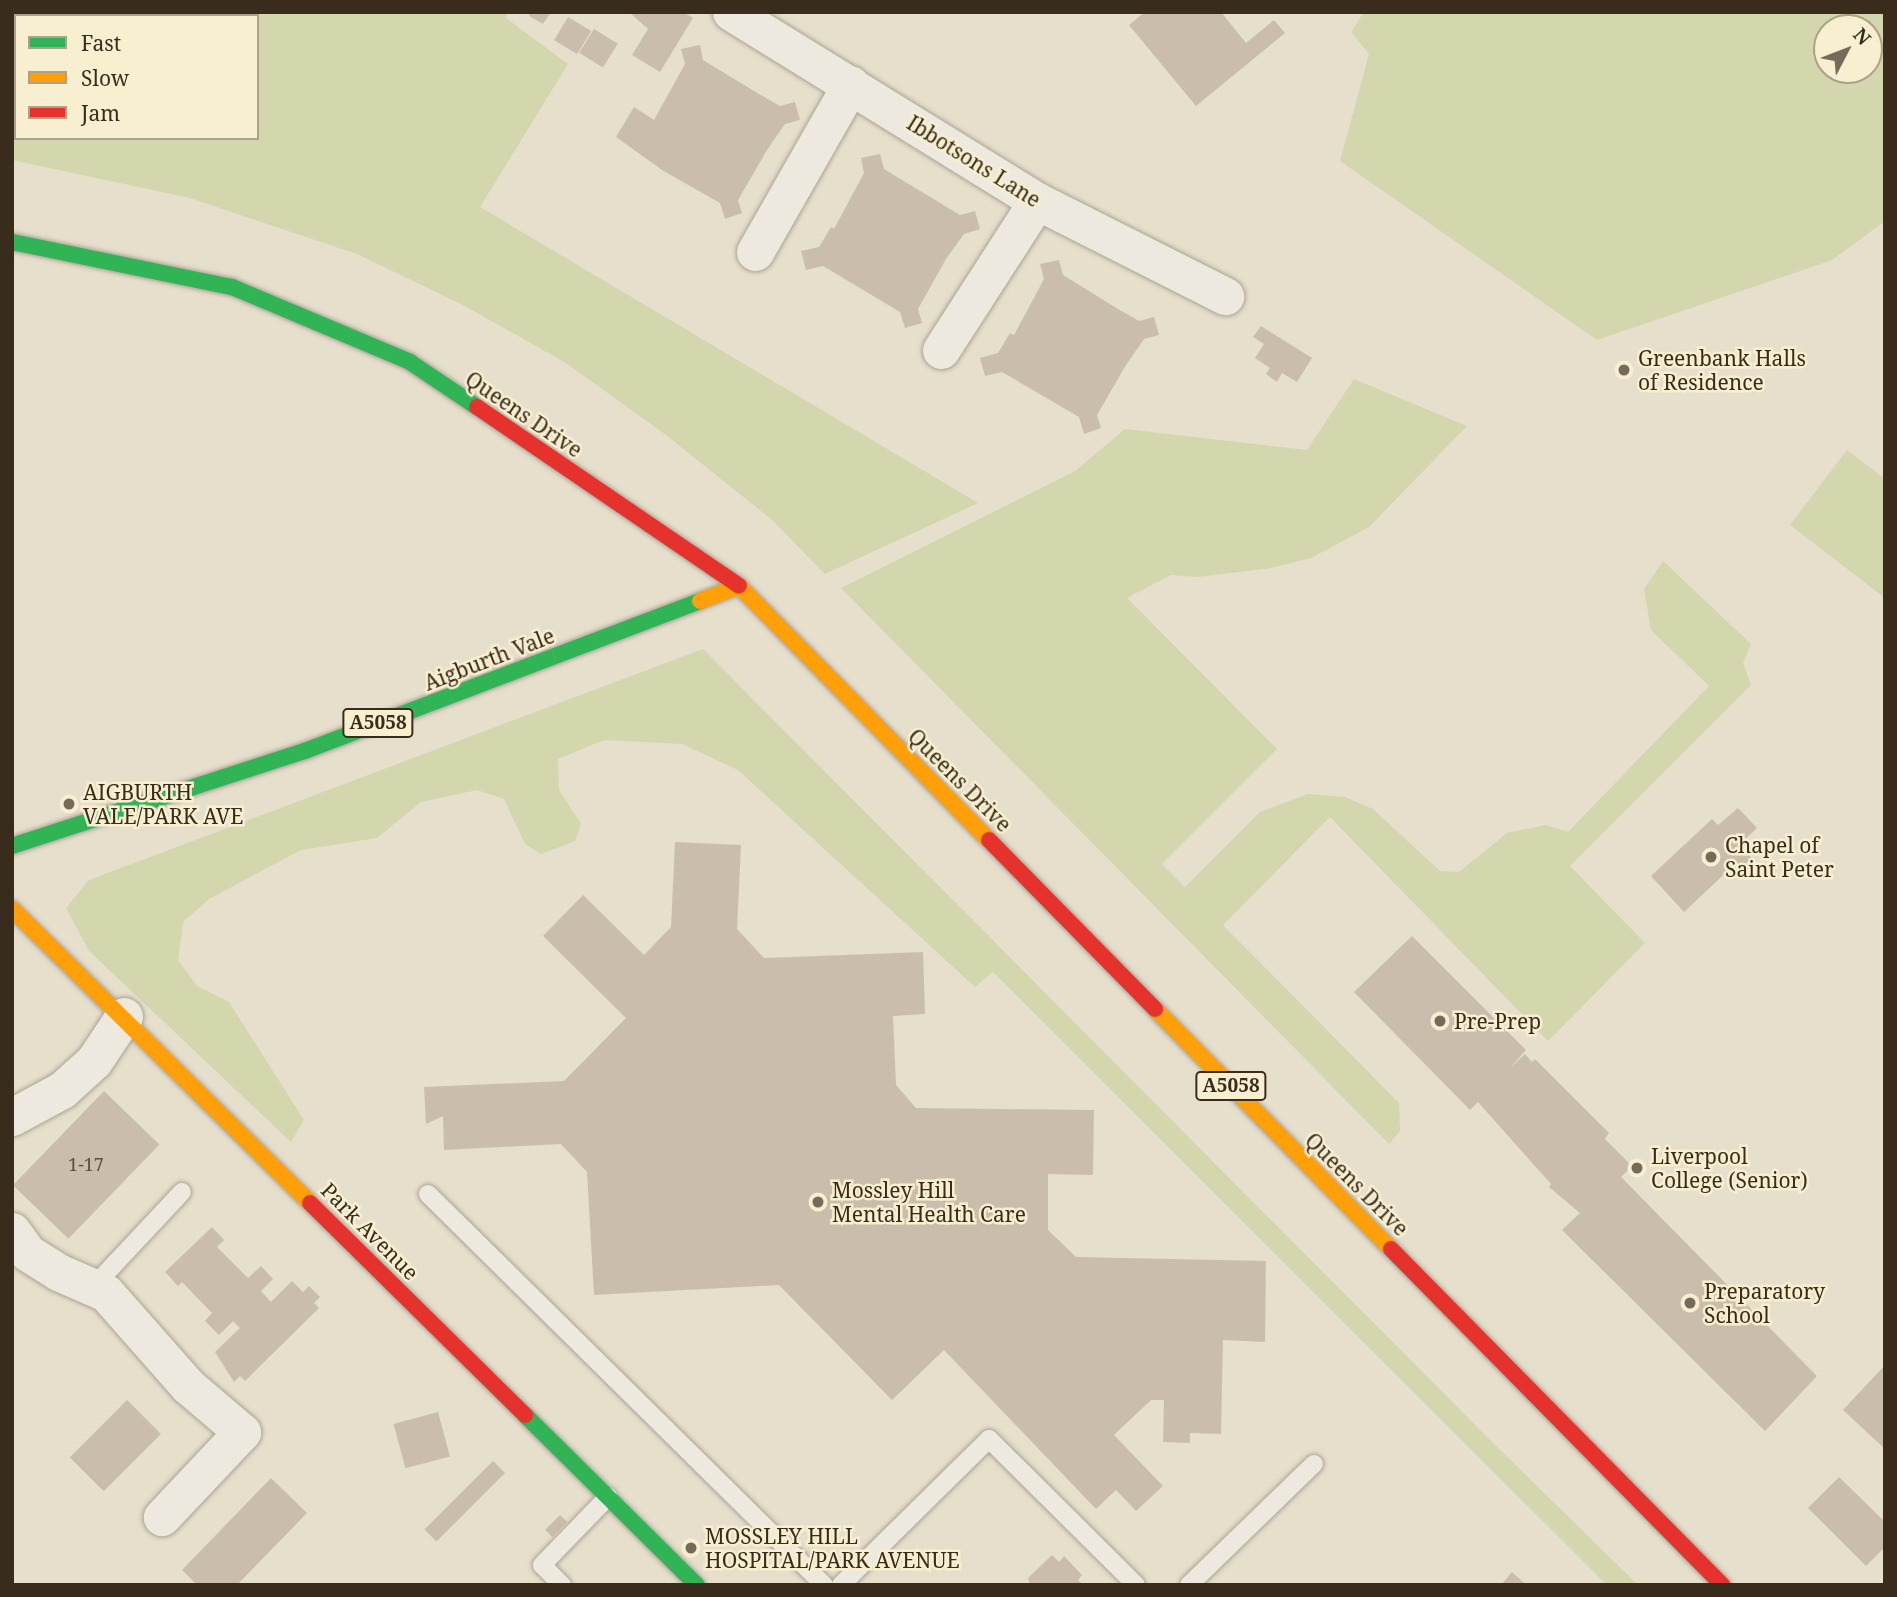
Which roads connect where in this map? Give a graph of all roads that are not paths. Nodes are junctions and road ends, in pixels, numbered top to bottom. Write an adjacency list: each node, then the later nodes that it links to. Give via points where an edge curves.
1 (731, 12): 2 (street, Ibbotsons Lane)
2 (851, 84): 3 (street, Ibbotsons Lane); 5 (street)
3 (1037, 201): 6 (street, Ibbotsons Lane); 7 (street)
4 (12, 242): 8 (main road, Queens Drive, via 232,287 410,362)
5 (755, 252)
6 (1225, 296)
7 (941, 350)
8 (740, 586): 9 (main road, Aigburth Vale / A5058, via 305,751); 26 (main road, Queens Drive / A5058)
9 (12, 846)
10 (12, 909): 11 (main road, Park Avenue)
11 (124, 1016): 12 (street, via 94,1061 62,1090); 18 (main road, Park Avenue)
12 (12, 1117)
13 (182, 1192): 16 (lane)
14 (428, 1194): 22 (lane)
15 (12, 1231): 16 (street, via 28,1253)
16 (93, 1287): 19 (street, via 106,1293 188,1386 242,1432)
17 (1314, 1464): 25 (lane)
18 (608, 1497): 20 (main road, Park Avenue); 21 (lane, via 542,1565)
19 (162, 1517)
20 (695, 1584)
21 (562, 1585)
22 (824, 1585)
23 (841, 1585): 24 (lane, via 989,1440)
24 (1136, 1585)
25 (1189, 1585)
26 (1722, 1585)

